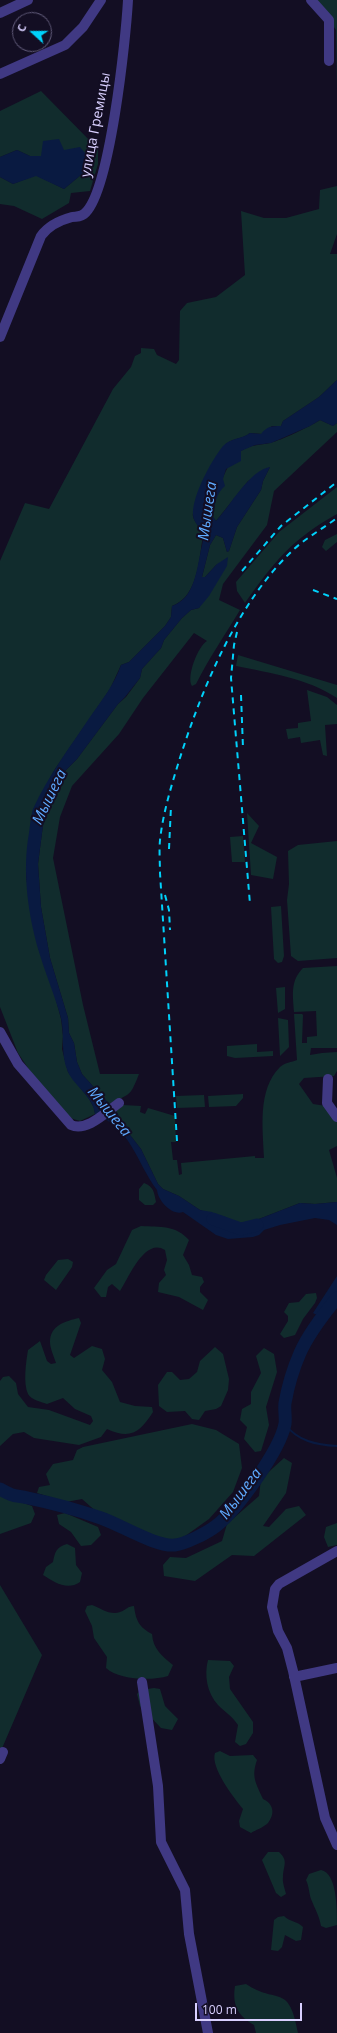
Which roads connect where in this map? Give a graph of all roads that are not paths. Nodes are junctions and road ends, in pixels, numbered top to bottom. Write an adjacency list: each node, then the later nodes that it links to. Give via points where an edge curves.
1 (28, 0): 5 (street)
2 (101, 0): 7 (street, via 83,27 65,45)
3 (128, 0): 8 (street, улица Гремицы, via 126,40 117,100 107,154 96,194 84,214 55,224 41,236)
4 (311, 0): 6 (street, via 329,20)
5 (0, 13)
6 (329, 61)
7 (0, 74)
8 (0, 337)
9 (0, 1032): 11 (street, via 18,1064 65,1121 76,1128 92,1122)
10 (328, 1079): 12 (street, via 327,1103)
11 (119, 1103)
12 (337, 1117)
13 (337, 1551): 15 (street, via 274,1589 274,1618 287,1648)
14 (337, 1668): 15 (street)
15 (294, 1677): 17 (street, via 325,1818)
16 (142, 1682): 18 (street, via 158,1786 161,1842 185,1890 189,1934)
17 (337, 1845)
18 (208, 2033)

